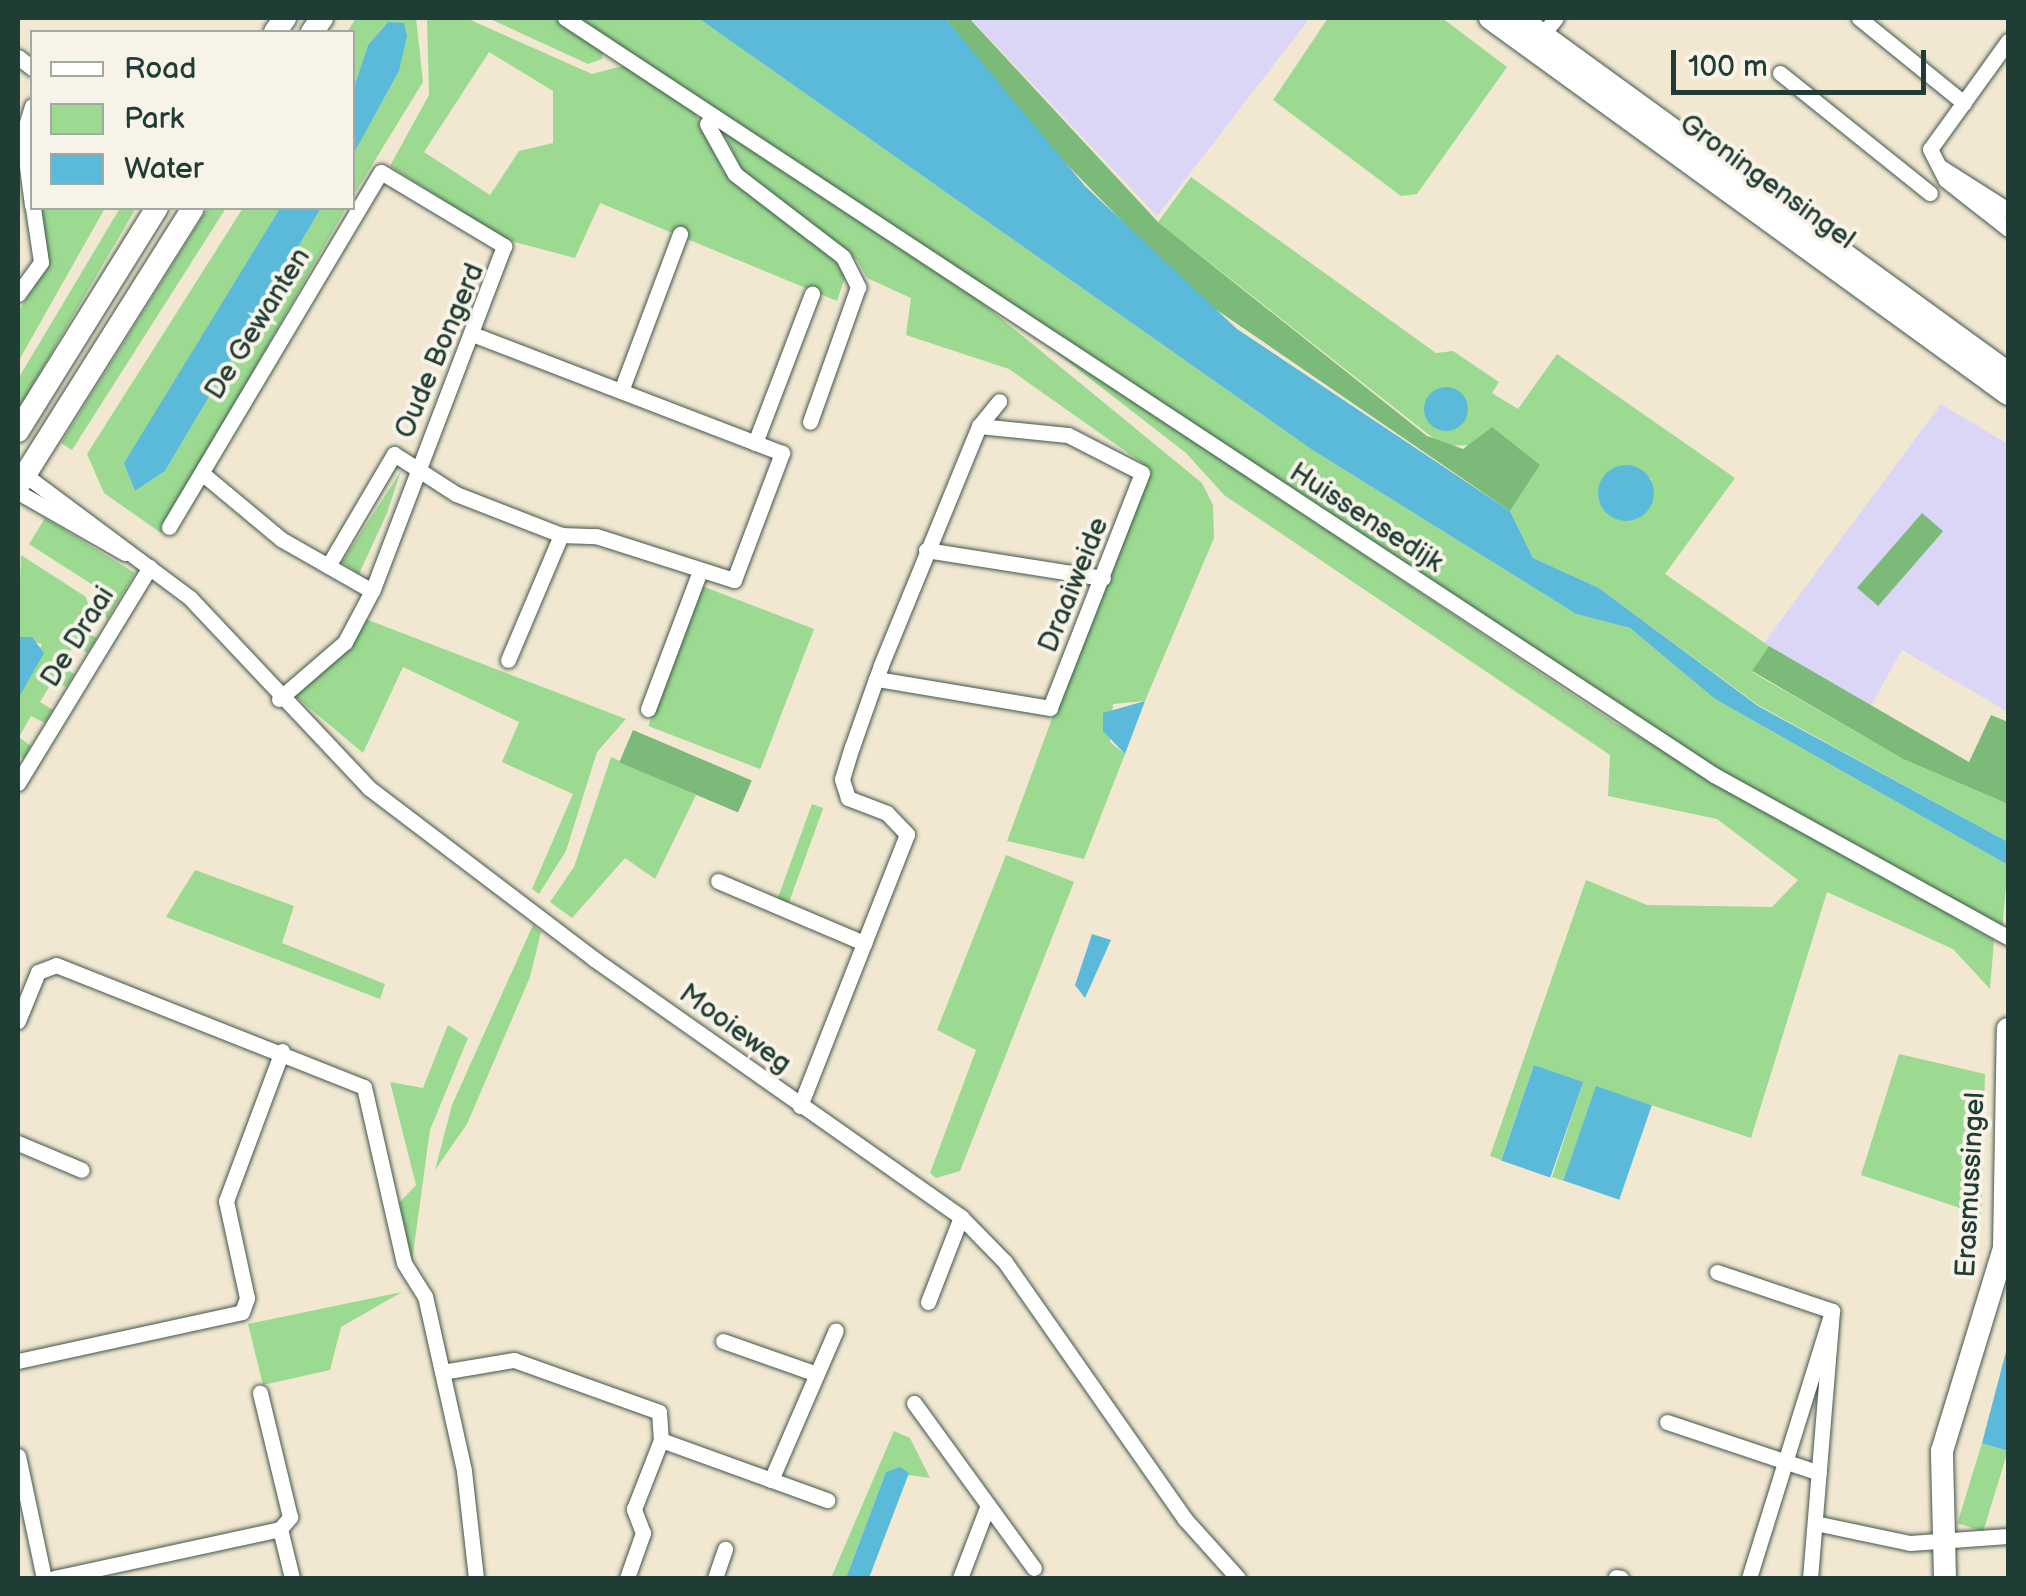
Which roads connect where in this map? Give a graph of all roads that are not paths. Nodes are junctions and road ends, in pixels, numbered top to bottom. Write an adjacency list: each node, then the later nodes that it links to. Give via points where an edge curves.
1 (565, 18): 10 (street, Huissensedijk)
2 (1490, 18): 5 (street, Groningensingel)
3 (1519, 18): 5 (street, Groningensingel)
4 (1859, 18): 8 (street)
5 (1544, 33): 24 (street, Groningensingel); 26 (street, Groningensingel)
6 (2008, 41): 8 (street)
7 (1780, 73): 13 (street)
8 (1964, 103): 11 (street, via 1930,149)
9 (30, 112): 12 (street, via 22,134)
10 (712, 116): 28 (street, via 707,124 735,174 843,257 858,288); 49 (street, Huissensedijk, via 1714,775)
11 (1939, 166): 17 (street); 18 (street)
12 (30, 186)
13 (1930, 192)
14 (34, 210): 21 (street, via 41,262)
15 (156, 210): 30 (street)
16 (192, 210): 34 (street)
17 (2008, 210)
18 (2008, 229)
19 (680, 234): 25 (street)
20 (504, 246): 23 (street, Oude Bongerd); 32 (street, De Gewanten, via 381,172)
21 (18, 294)
22 (812, 294): 31 (street)
23 (472, 334): 25 (street); 33 (street, Oude Bongerd)
24 (2008, 373)
25 (622, 391): 31 (street)
26 (2008, 394)
27 (999, 401): 29 (street)
28 (810, 422)
29 (978, 426): 37 (street); 41 (street, Draaiweide, via 998,422 1096,443 1144,482)
30 (18, 431)
31 (755, 443): 40 (street, via 782,454 782,465 750,547 734,580)
32 (203, 474): 35 (street, De Gewanten); 38 (street)
33 (417, 474): 36 (street); 38 (street, Oude Bongerd, via 394,454); 42 (street, Oude Bongerd)
34 (20, 481): 39 (street, Mooieweg)
35 (169, 527)
36 (561, 535): 40 (street, via 596,536); 43 (street)
37 (926, 550): 41 (street); 44 (street)
38 (328, 566): 42 (street)
39 (150, 567): 45 (street, Mooieweg, via 190,598); 47 (street, De Draai)
40 (699, 573): 46 (street)
41 (1103, 578): 44 (street, Draaiweide, via 1050,708)
42 (372, 592): 45 (street, Oude Bongerd, via 345,642)
43 (508, 660)
44 (876, 680): 50 (street, via 842,790 907,834)
45 (278, 699): 54 (street, Mooieweg, via 370,788)
46 (648, 710)
47 (18, 783)
48 (718, 882): 50 (street)
49 (2008, 937)
50 (864, 944): 54 (street)
51 (18, 1021): 53 (street, via 38,972 56,965)
52 (2008, 1029): 79 (street, Erasmussingel, via 2004,1248 1942,1450)
53 (282, 1051): 63 (street, via 226,1202 247,1298 242,1312); 64 (street, via 364,1087 404,1263 425,1296)
54 (800, 1106): 57 (street, Mooieweg)
55 (18, 1143): 56 (street)
56 (82, 1170)
57 (961, 1217): 59 (street); 89 (street, Mooieweg, via 1005,1262 1185,1518)
58 (1717, 1272): 60 (street)
59 (928, 1302)
60 (1832, 1311): 71 (street); 72 (street)
61 (836, 1330): 65 (street)
62 (723, 1341): 65 (street)
63 (18, 1361)
64 (442, 1372): 69 (street, via 514,1360 660,1412); 85 (street)
65 (811, 1372): 73 (street)
66 (260, 1393): 77 (street, via 290,1517)
67 (914, 1403): 75 (street)
68 (1667, 1422): 71 (street)
69 (661, 1440): 73 (street); 86 (street, via 634,1509 642,1533)
70 (18, 1456): 82 (street)
71 (1784, 1462): 72 (street); 90 (street)
72 (1819, 1473): 76 (street)
73 (772, 1480): 74 (street)
74 (827, 1500)
75 (988, 1505): 81 (street); 88 (street)
76 (1815, 1523): 79 (street); 91 (street)
77 (280, 1529): 83 (street); 84 (street)
78 (2008, 1536): 79 (street)
79 (1951, 1540): 92 (street, Erasmussingel); 93 (street, Erasmussingel)
80 (725, 1549): 87 (street)
81 (1034, 1568)
82 (44, 1578)
83 (54, 1578)
84 (292, 1578)
85 (476, 1578)
86 (628, 1578)
87 (714, 1578)
88 (960, 1578)
89 (1238, 1578)
90 (1749, 1578)
91 (1810, 1578)
92 (1944, 1578)
93 (1960, 1578)

